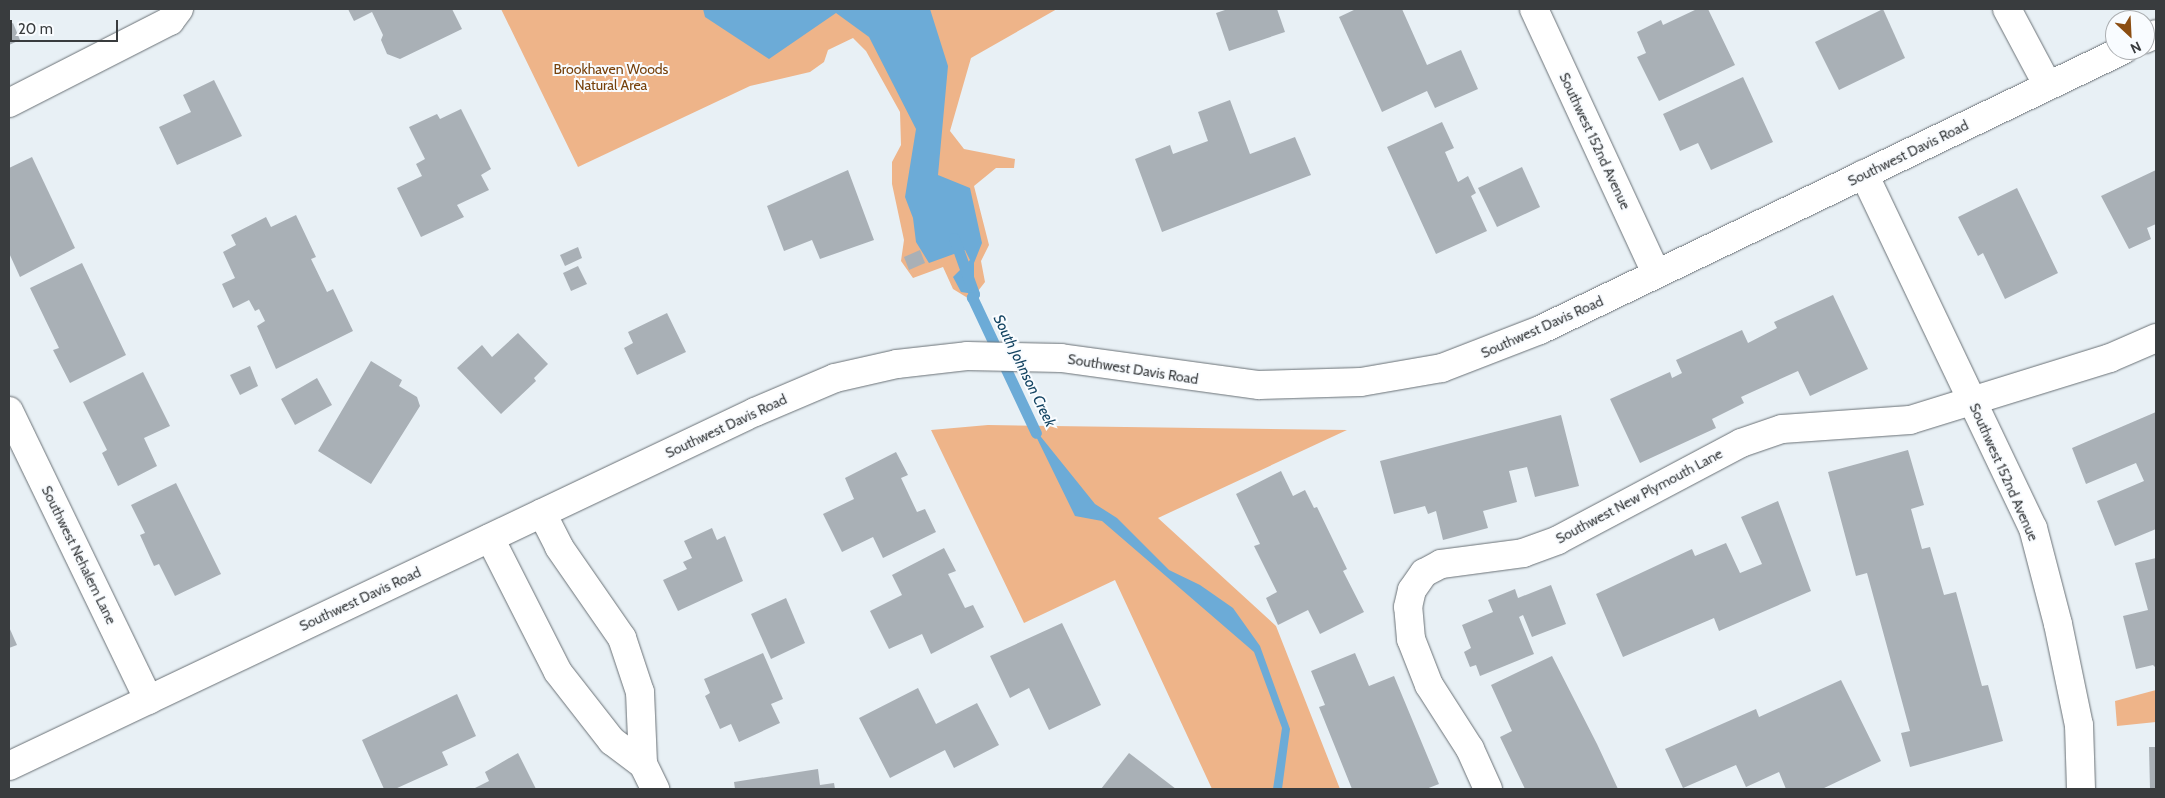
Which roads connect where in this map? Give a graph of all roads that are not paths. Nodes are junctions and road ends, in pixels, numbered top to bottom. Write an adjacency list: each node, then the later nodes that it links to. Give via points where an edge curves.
1 (179, 9): 6 (street, via 170,21)
2 (1534, 9): 8 (street, Southwest 152nd Avenue)
3 (2007, 9): 5 (street)
4 (2105, 59): 5 (street, Southwest Davis Road)
5 (2048, 86): 7 (street, Southwest Davis Road)
6 (9, 103)
7 (1864, 174): 8 (street, Southwest Davis Road); 10 (street, Southwest 152nd Avenue)
8 (1656, 274): 12 (street, Southwest Davis Road, via 1540,330 1481,354 1442,368 1360,382 1260,385 1061,358 967,356 897,364 835,378 755,412)
9 (2156, 338): 10 (street, Southwest New Plymouth Lane, via 2110,358)
10 (1973, 402): 18 (street, Southwest New Plymouth Lane, via 1910,420 1782,429 1741,442 1558,540 1523,553 1441,564 1424,573 1412,590 1408,607 1414,648 1429,685 1470,749); 19 (street, Southwest 152nd Avenue, via 2033,528 2058,624 2079,725)
11 (9, 411): 14 (street, Southwest Nehalem Lane)
12 (542, 514): 13 (street, Southwest Davis Road); 15 (street, via 559,547 622,638 640,692)
13 (490, 538): 14 (street, Southwest Davis Road); 15 (street, via 558,672 612,741)
14 (150, 700): 16 (street, Southwest Davis Road)
15 (643, 764): 17 (street)
16 (9, 766)
17 (655, 789)
18 (1488, 789)
19 (2081, 789)

